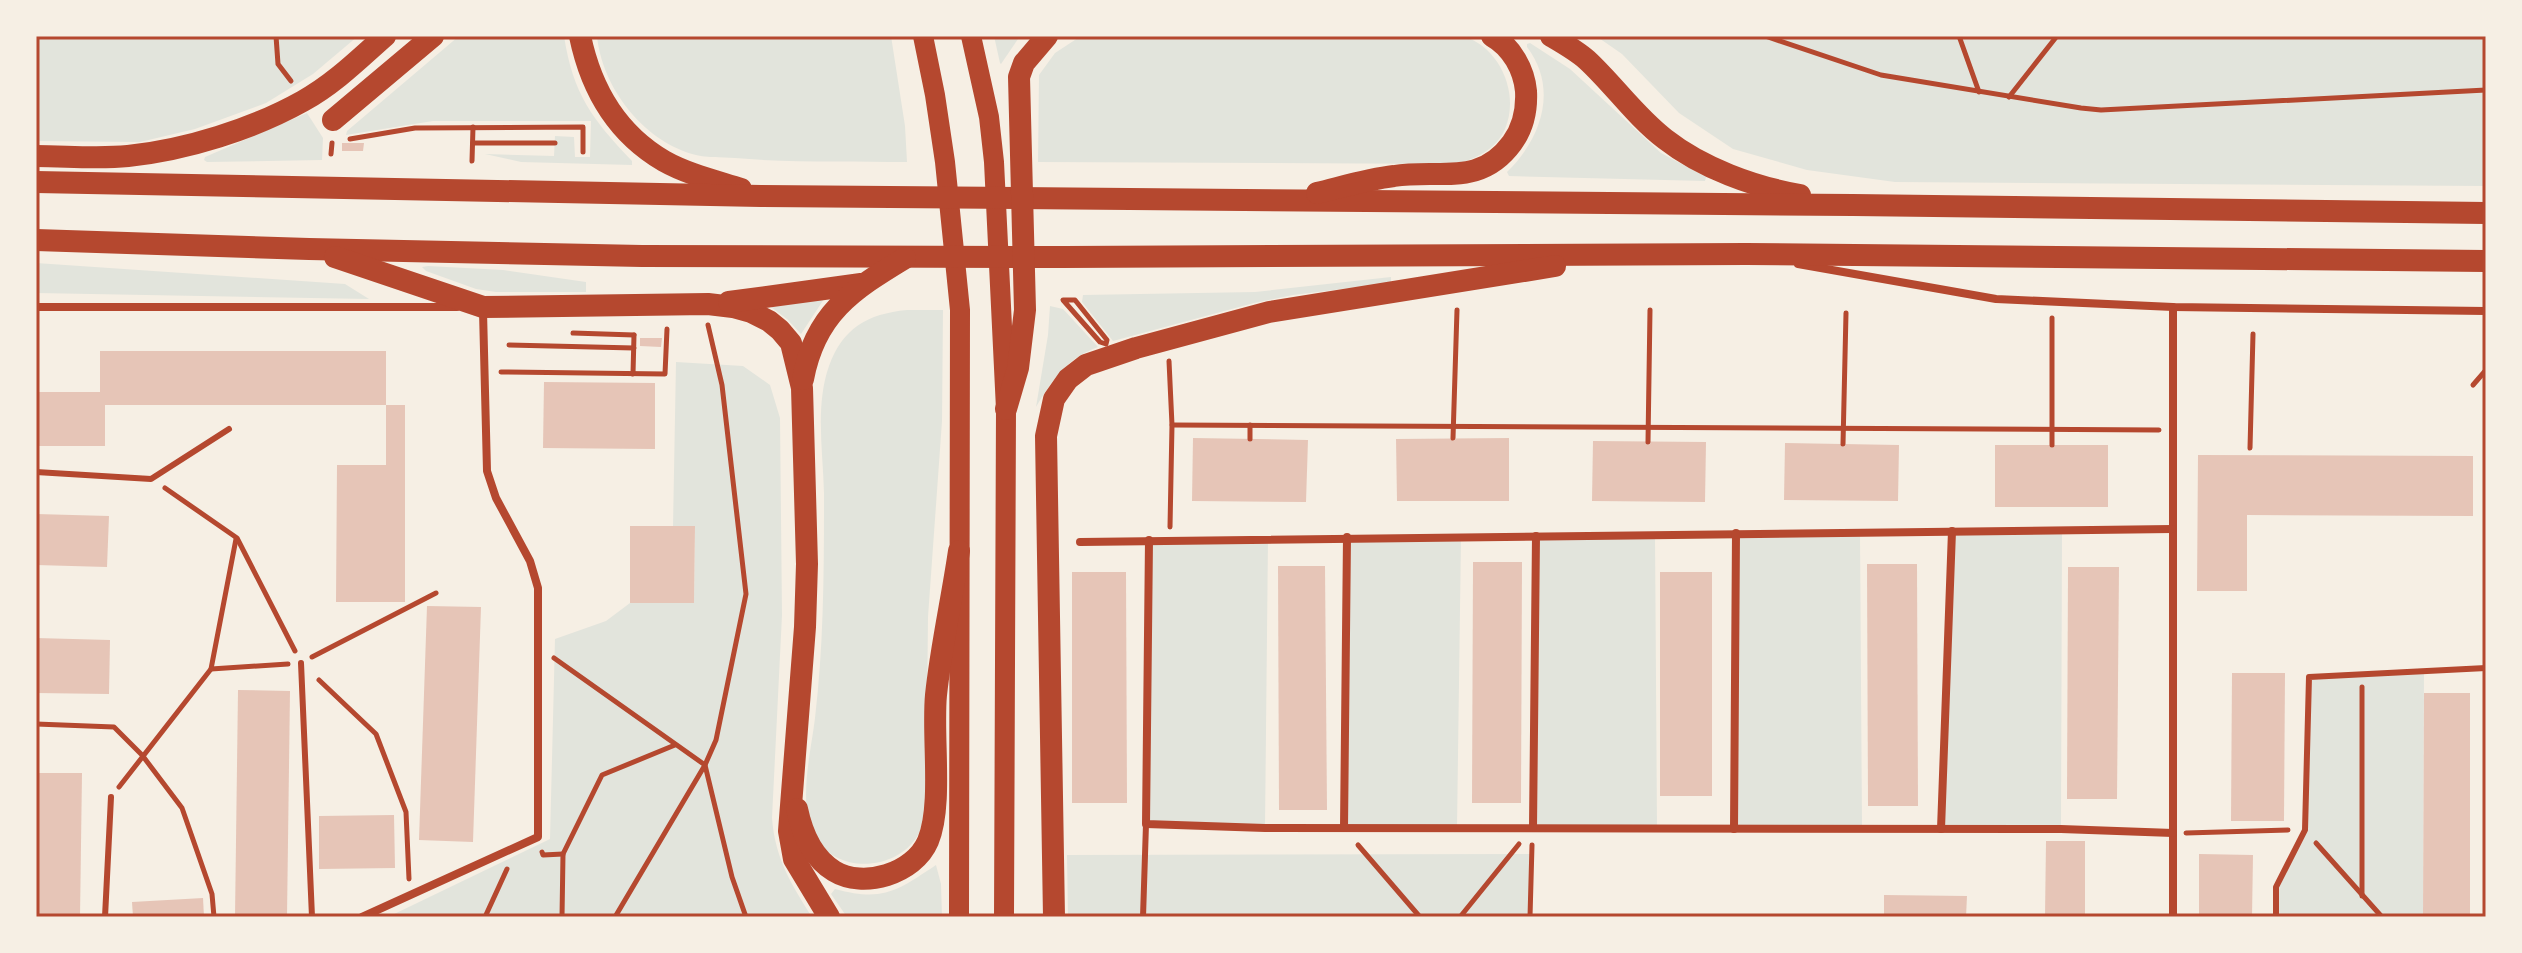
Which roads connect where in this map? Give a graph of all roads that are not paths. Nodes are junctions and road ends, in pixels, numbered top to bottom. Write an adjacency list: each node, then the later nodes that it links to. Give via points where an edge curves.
1 (385, 36): 10 (highway, via 305,100 195,144 127,156)
2 (433, 36): 9 (highway)
3 (580, 36): 12 (highway, via 607,109 639,144 667,163)
4 (923, 36): 39 (main road, via 954,241 961,339)
5 (971, 36): 29 (main road, via 991,132)
6 (1047, 36): 29 (highway, via 1019,77 1025,310 1018,368)
7 (1492, 36): 13 (highway, via 1522,71 1526,108 1520,133 1495,162 1461,174 1395,175)
8 (1551, 36): 14 (highway, via 1585,59 1665,139 1694,157 1779,192)
9 (332, 131)
10 (36, 156)
11 (36, 182): 12 (highway)
12 (761, 196): 13 (highway)
13 (1276, 202): 14 (highway)
14 (1853, 205): 15 (highway)
15 (2486, 213)
16 (36, 240): 17 (highway)
17 (309, 249): 20 (highway); 24 (highway)
18 (1623, 254): 19 (highway); 20 (highway); 56 (highway, via 1243,318 1086,365 1060,389 1050,408 1046,436)
19 (1746, 254): 21 (highway); 25 (street, via 1996,299)
20 (907, 257): 22 (highway)
21 (2486, 261)
22 (862, 284): 27 (highway); 28 (highway, via 823,324 807,359)
23 (36, 307): 24 (street)
24 (483, 307): 27 (highway); 52 (street, via 487,471 538,588 538,837)
25 (2173, 307): 26 (street); 32 (street)
26 (2486, 311)
27 (708, 314): 28 (highway, via 733,307 769,321 791,343)
28 (802, 388): 42 (highway, via 807,564)
29 (1006, 409): 55 (main road)
30 (229, 429): 31 (lane, via 151,479)
31 (36, 472)
32 (2172, 529): 33 (street); 49 (street)
33 (1952, 531): 34 (street); 48 (street)
34 (1736, 533): 35 (street); 47 (street)
35 (1536, 536): 36 (street); 46 (street)
36 (1347, 537): 37 (street); 45 (street)
37 (1149, 540): 38 (street); 44 (street)
38 (1080, 542)
39 (959, 551): 42 (highway, via 936,696 934,811 922,852 888,874 868,879 841,875 811,848 798,815); 54 (main road)
40 (301, 663): 51 (lane)
41 (2486, 668): 59 (lane, via 2309,677 2305,830 2276,887)
42 (792, 777): 53 (highway, via 789,831 794,859)
43 (111, 797): 50 (lane)
44 (1146, 824): 45 (street); 57 (lane)
45 (1344, 828): 46 (street)
46 (1533, 828): 47 (street)
47 (1734, 829): 48 (street)
48 (1941, 829): 49 (street)
49 (2173, 833): 58 (street)
50 (105, 917)
51 (312, 917)
52 (362, 917)
53 (829, 917)
54 (959, 917)
55 (1004, 917)
56 (1054, 917)
57 (1143, 917)
58 (2173, 917)
59 (2276, 917)

